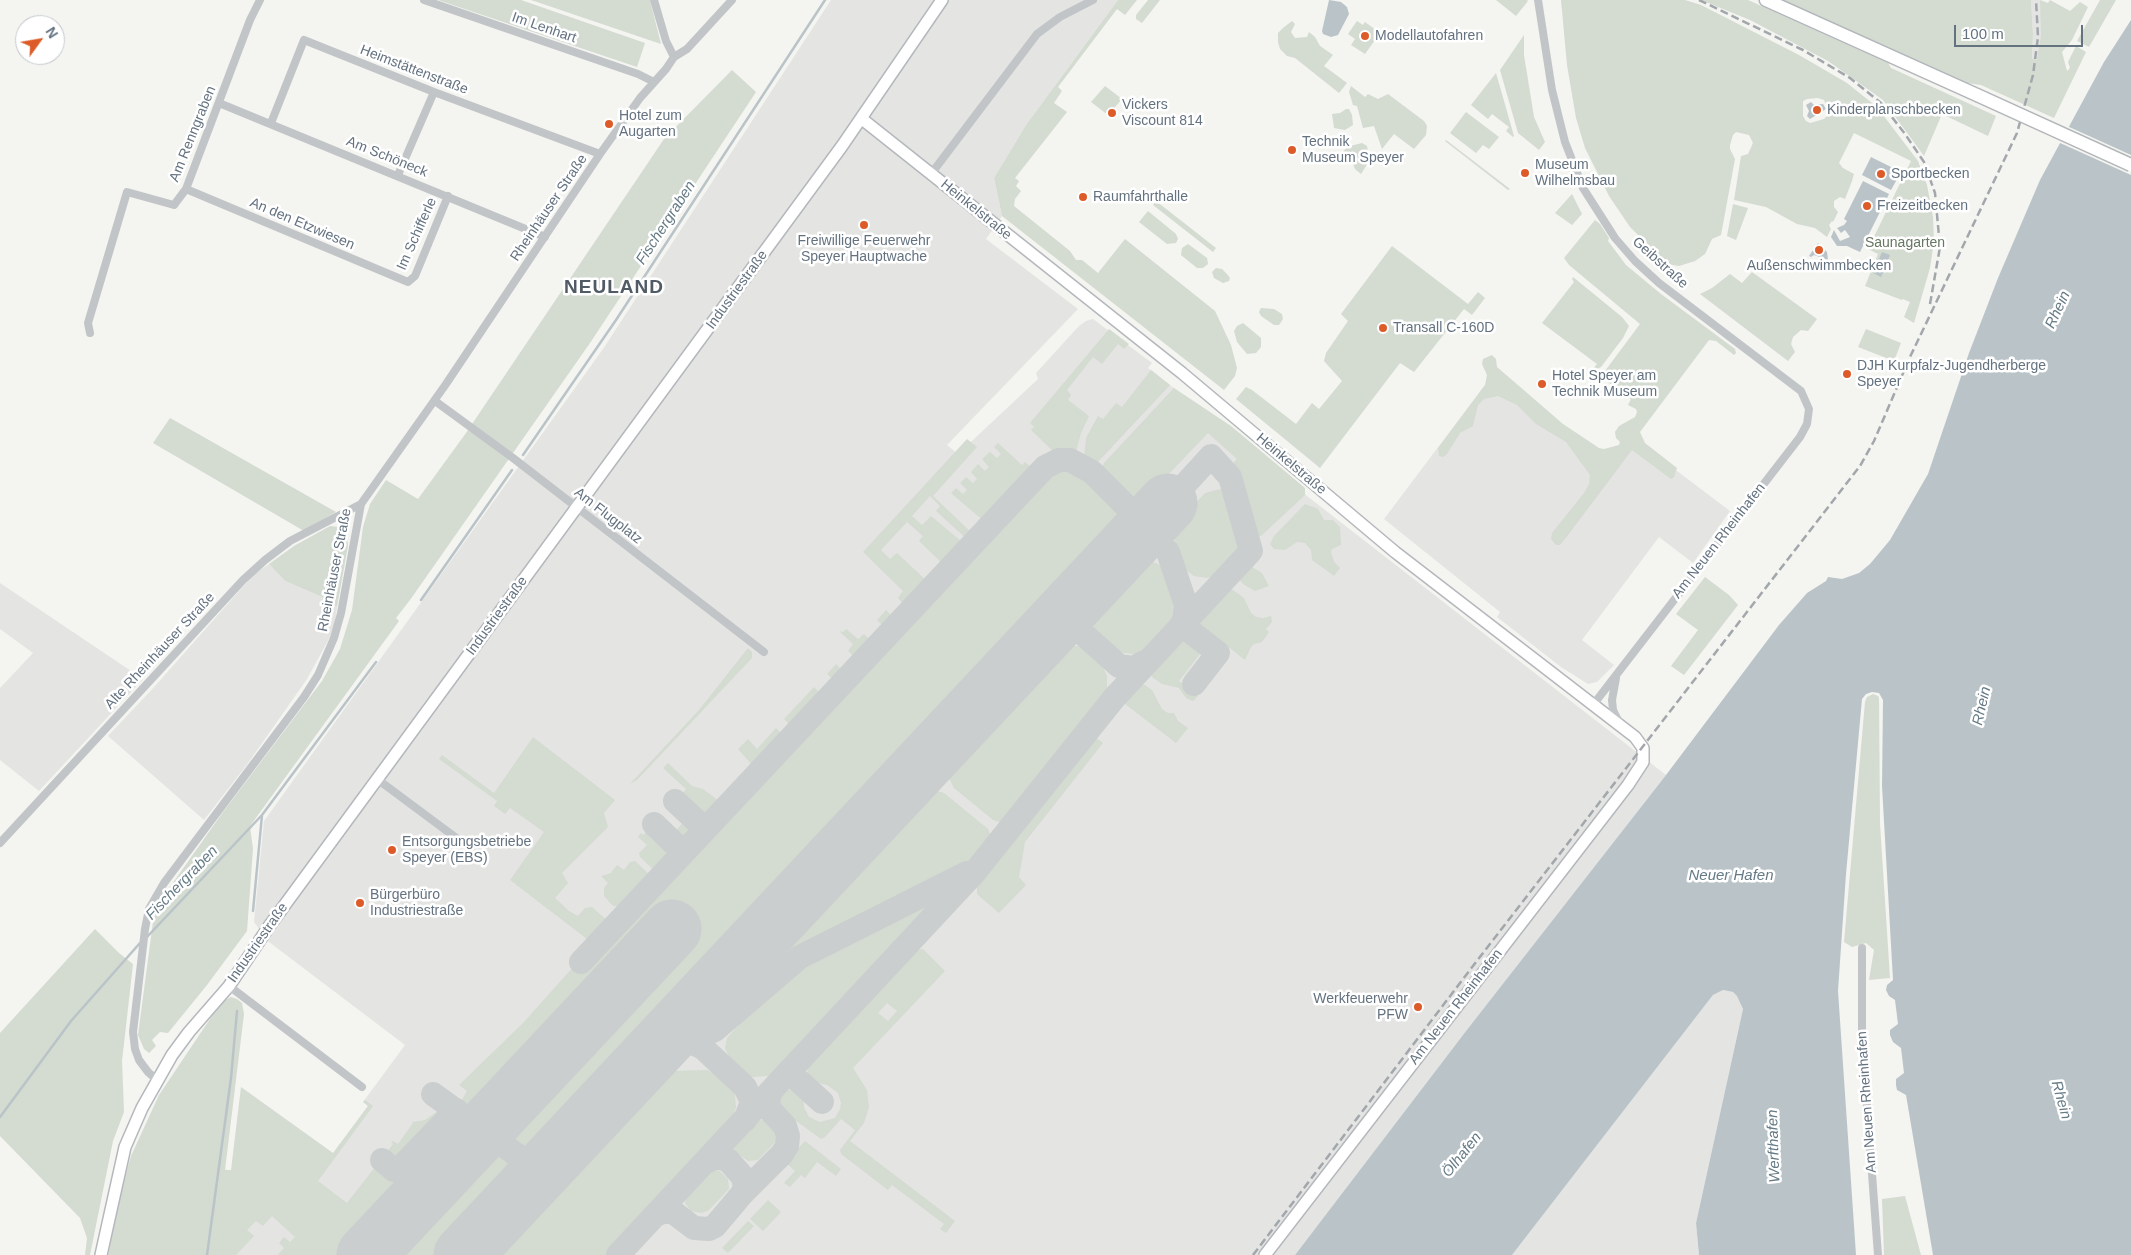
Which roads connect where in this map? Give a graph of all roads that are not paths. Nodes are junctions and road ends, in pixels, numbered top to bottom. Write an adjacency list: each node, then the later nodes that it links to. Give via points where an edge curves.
1 (260, 0): 12 (street, Am Renngraben)
2 (424, 0): 10 (street, Im Lenhart)
3 (654, 0): 9 (street)
4 (732, 0): 9 (street, Rheinhäuser Straße, via 687,49)
5 (942, 0): 13 (street, Industriestraße)
6 (1093, 0): 17 (street, Heinkelstraße, via 1060,17 1037,34)
7 (1766, 0): 16 (main road, bridge)
8 (1540, 2): 25 (street, Geibstraße, via 1552,90 1565,142 1583,188 1615,238 1659,283 1801,391)
9 (674, 57): 10 (street, Rheinhäuser Straße)
10 (654, 82): 15 (street, Rheinhäuser Straße)
11 (434, 92): 14 (street, Heimstättenstraße, via 304,40); 15 (street, Heimstättenstraße); 18 (street)
12 (219, 103): 14 (street, Am Schöneck); 19 (street, Am Renngraben)
13 (862, 119): 17 (street, Heinkelstraße); 27 (street, Industriestraße)
14 (271, 123): 18 (street, Am Schöneck)
15 (600, 154): 21 (street, Rheinhäuser Straße)
16 (2131, 165)
17 (931, 174): 30 (street, Heinkelstraße, via 1182,373 1395,552)
18 (398, 175): 20 (street, Am Schöneck)
19 (186, 189): 22 (street, An den Etzwiesen); 23 (street, Am Renngraben, via 174,206 127,192 88,323)
20 (448, 196): 21 (street, Am Schöneck); 22 (street, Im Schifferle, via 415,276)
21 (545, 237): 24 (street, Rheinhäuser Straße)
22 (408, 282)
23 (90, 333)
24 (435, 401): 26 (street, Rheinhäuser Straße); 27 (street, Am Flugplatz)
25 (1809, 404): 29 (street, Am Neuen Rheinhafen, via 1809,414 1800,437)
26 (361, 504): 35 (street, Alte Rheinhäuser Straße, via 290,541 243,580); 38 (street, Rheinhäuser Straße, via 342,613 318,675 164,883 149,909 133,1041 142,1066)
27 (577, 508): 28 (street, Am Flugplatz); 33 (street, Industriestraße)
28 (764, 652)
29 (1617, 674): 30 (street, Am Neuen Rheinhafen); 31 (street, Am Neuen Rheinhafen, via 1612,700)
30 (1593, 705): 31 (street, Heinkelstraße)
31 (1622, 728): 32 (street, Heinkelstraße, via 1639,741)
32 (1644, 758): 41 (street, Am Neuen Rheinhafen, via 1641,767)
33 (377, 779): 34 (street); 37 (street, Industriestraße)
34 (459, 840)
35 (0, 843)
36 (1862, 948): 42 (street, Am Neuen Rheinhafen, via 1862,1038)
37 (229, 986): 38 (street, Industriestraße, via 189,1032); 39 (street)
38 (157, 1080): 40 (street, Industriestraße, via 125,1146)
39 (362, 1087)
40 (101, 1255)
41 (1265, 1255)
42 (1878, 1255)

